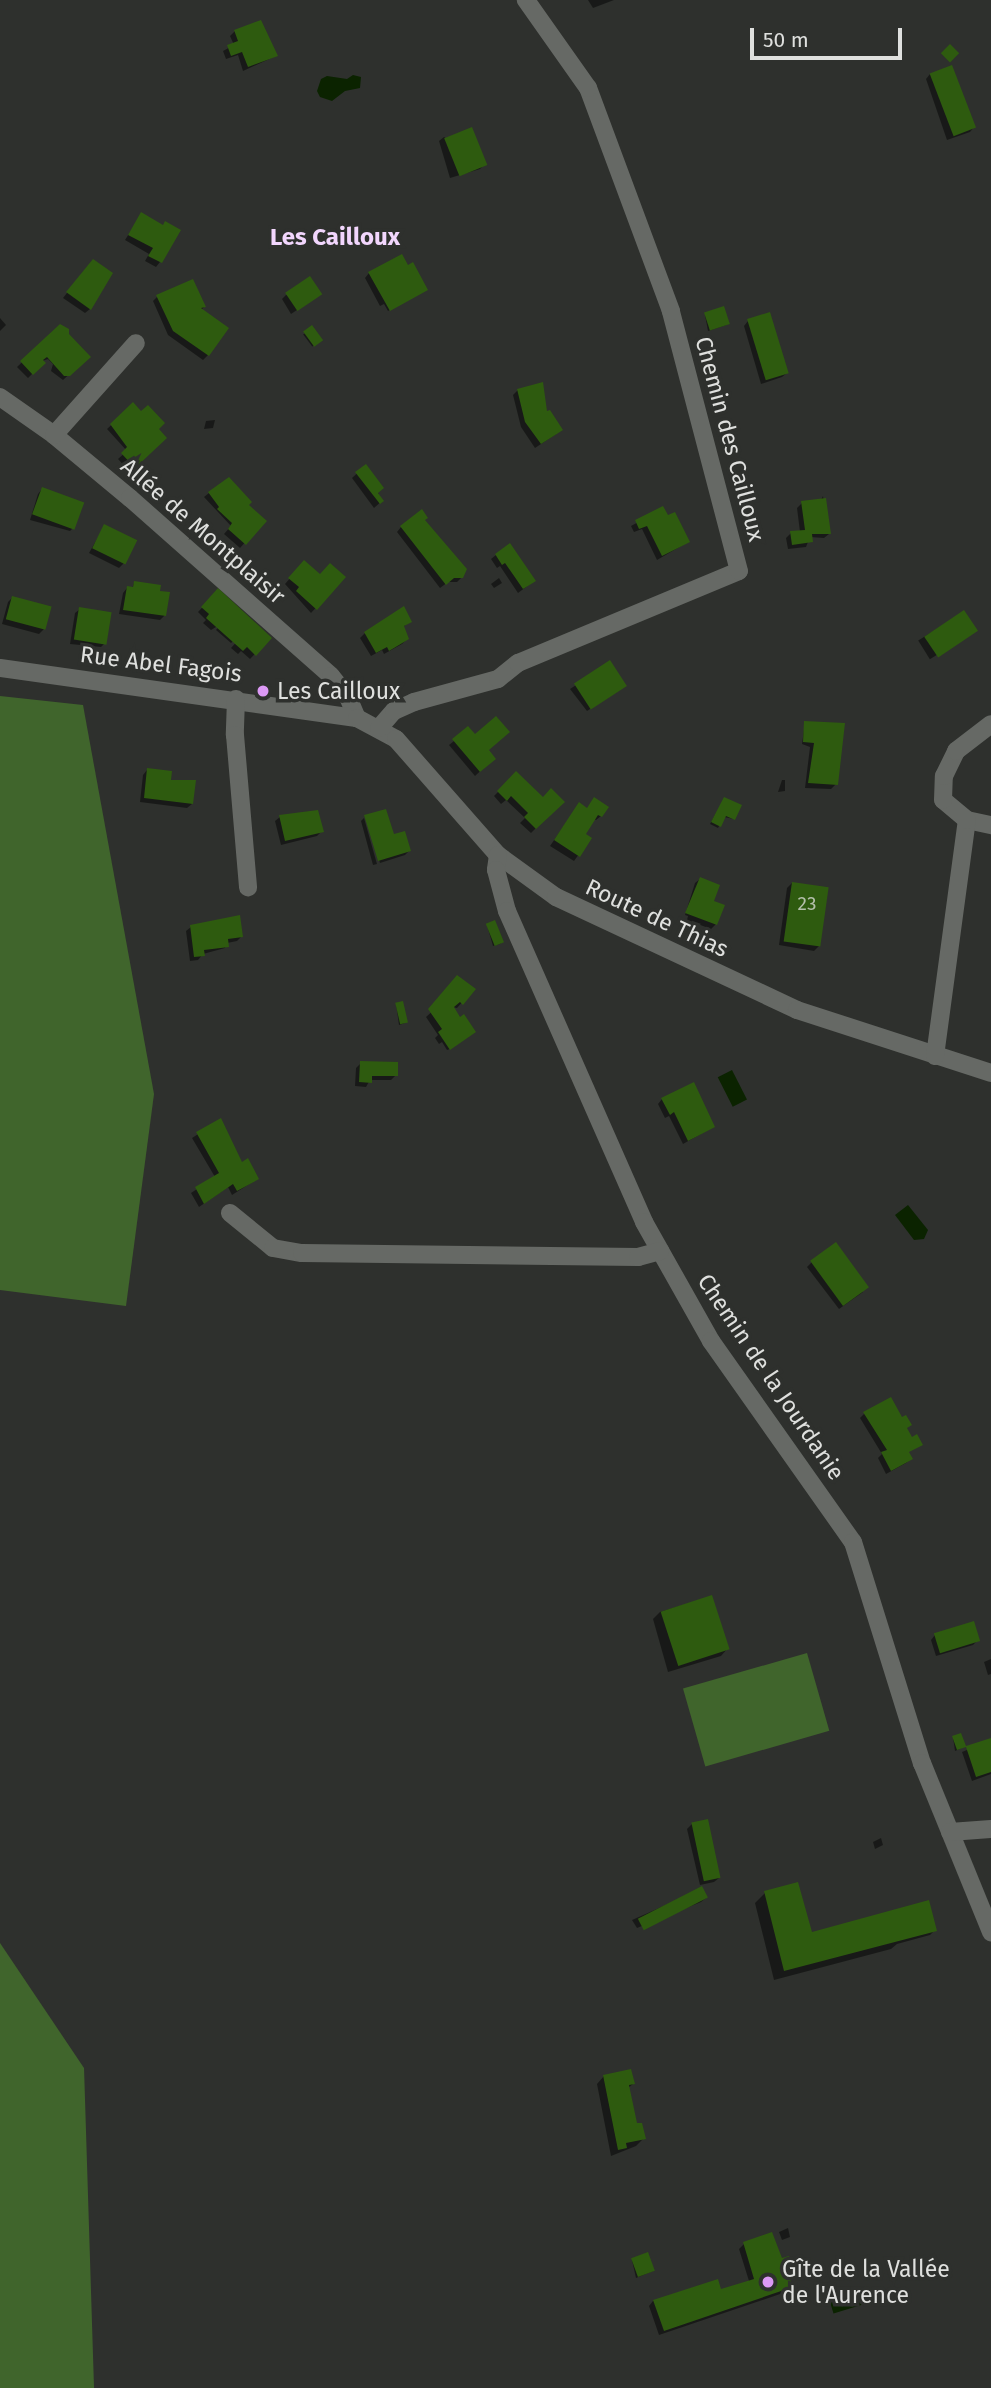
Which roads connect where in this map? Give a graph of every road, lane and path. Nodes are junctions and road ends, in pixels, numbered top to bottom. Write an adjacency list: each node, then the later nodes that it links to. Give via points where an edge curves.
1 (526, 0): 9 (street, Chemin des Cailloux, via 588,88 671,311 740,570 518,663 498,679 394,711)
2 (136, 343): 4 (street)
3 (0, 397): 4 (street, Allée de Montplaisir)
4 (54, 435): 7 (street, Allée de Montplaisir, via 331,676)
5 (0, 668): 6 (street, Rue Abel Fagois)
6 (236, 699): 7 (street, Rue Abel Fagois); 13 (street)
7 (357, 718): 9 (street, Route de Thias)
8 (991, 724): 10 (street, via 956,751 944,776 943,800)
9 (379, 728): 12 (street, Route de Thias, via 405,748)
10 (967, 820): 11 (street); 14 (street)
11 (991, 825)
12 (498, 855): 14 (street, Route de Thias, via 556,897 641,939 797,1010); 17 (street, Chemin de la Jourdanie, via 496,870 507,911)
13 (248, 887)
14 (935, 1056): 15 (street, Route de Thias)
15 (991, 1073)
16 (230, 1213): 17 (street, via 273,1248 302,1253 638,1257)
17 (660, 1251): 19 (street, Chemin de la Jourdanie, via 711,1340 853,1542 922,1763)
18 (991, 1829): 19 (street)
19 (950, 1832): 20 (street, Chemin de la Jourdanie)
20 (991, 1932)

